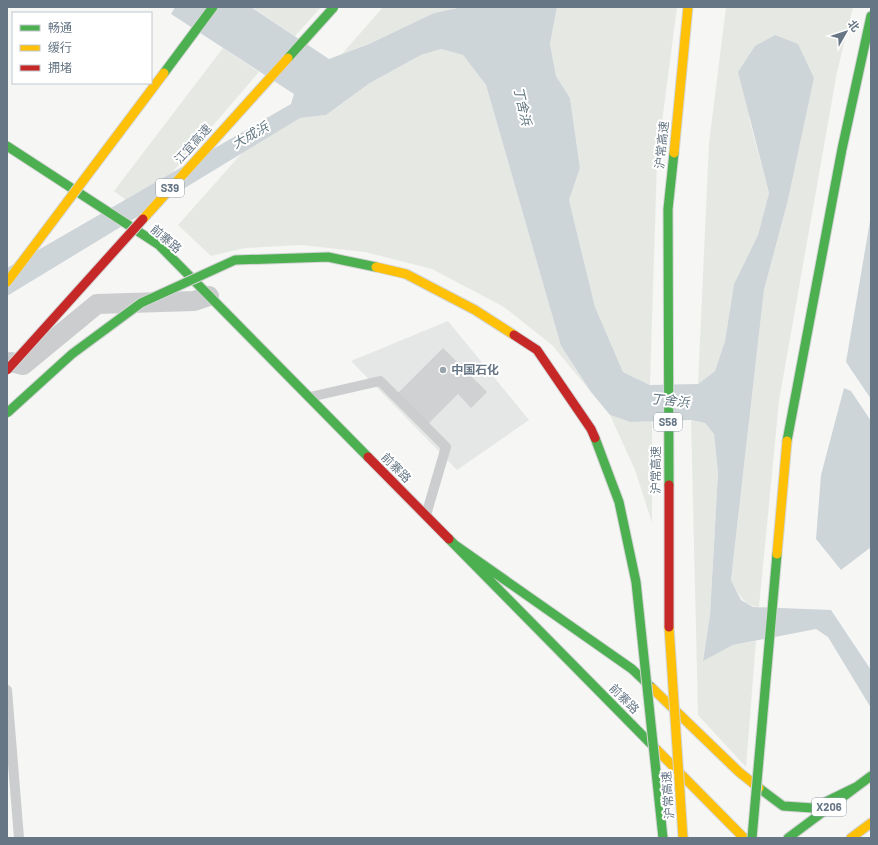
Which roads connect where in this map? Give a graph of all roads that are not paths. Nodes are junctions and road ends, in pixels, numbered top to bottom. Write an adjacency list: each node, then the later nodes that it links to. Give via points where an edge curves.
1 (213, 7): 7 (main road, bridge)
2 (334, 7): 10 (main road, 江宜高速 / S39, bridge)
3 (688, 7): 22 (main road, 沪常高速 / S58, bridge, via 668,209 669,626)
4 (871, 16): 13 (main road, via 842,149)
5 (7, 146): 8 (main road, 前寨路, via 159,245)
6 (843, 196): 13 (main road)
7 (7, 282)
8 (209, 296): 9 (street, via 194,301 97,304 23,365); 11 (main road, 前寨路)
9 (7, 360)
10 (7, 370)
11 (309, 397): 14 (main road, 前寨路); 14 (lane, via 380,381 446,448)
12 (7, 413): 21 (main road, bridge, via 72,354 141,303 236,260 328,257 406,274 475,310 537,350 591,429 619,502 636,582)
13 (787, 441): 24 (main road, bridge)
14 (426, 515): 15 (main road, 前寨路)
15 (455, 545): 18 (main road, via 632,669 739,772 783,806 813,808); 23 (main road, 前寨路)
16 (7, 690): 20 (lane)
17 (871, 776): 18 (main road, X206)
18 (856, 787): 25 (main road, X206)
19 (871, 823): 26 (main road)
20 (19, 838)
21 (663, 838)
22 (683, 838)
23 (744, 838)
24 (752, 838)
25 (788, 838)
26 (851, 838)

